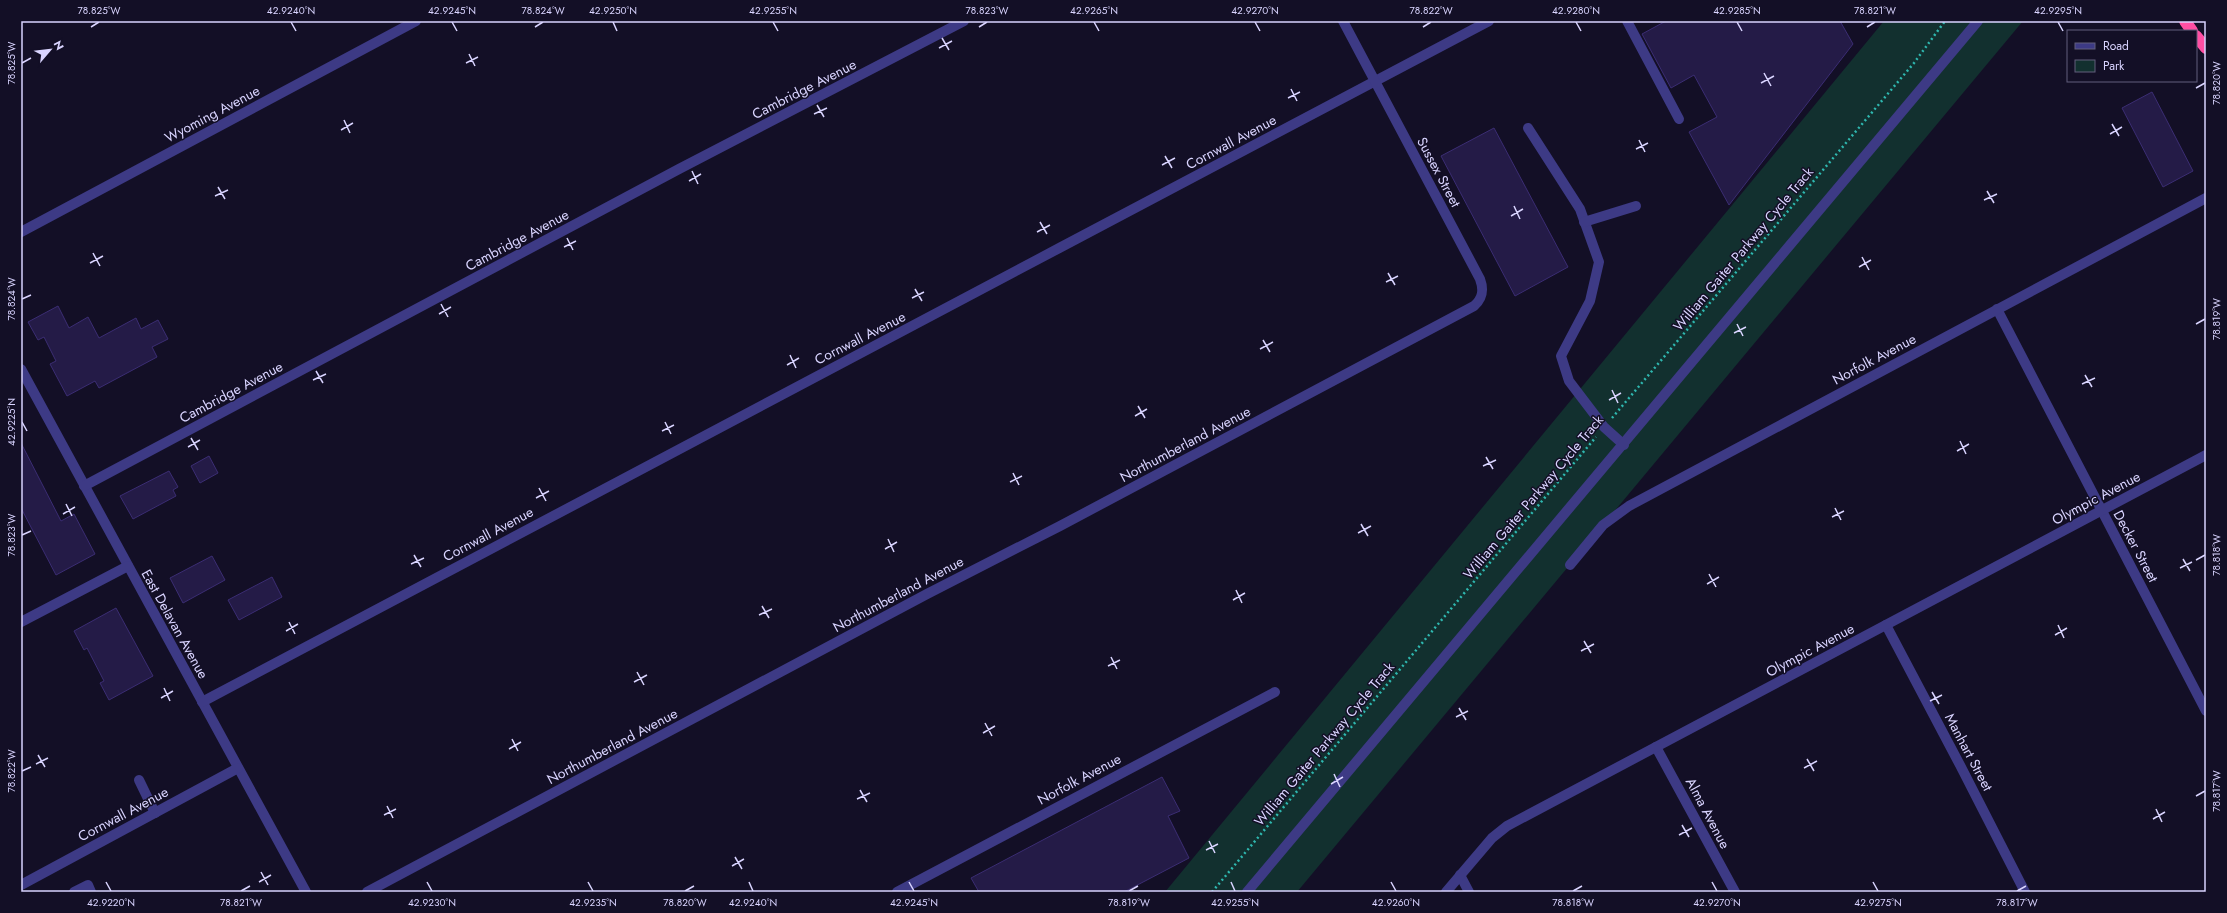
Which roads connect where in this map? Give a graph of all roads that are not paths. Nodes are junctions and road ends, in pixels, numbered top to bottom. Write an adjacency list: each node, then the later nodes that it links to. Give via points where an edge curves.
1 (416, 21): 17 (street, Wyoming Avenue)
2 (964, 21): 23 (street, Cambridge Avenue, via 672,173)
3 (1343, 21): 11 (street, Sussex Street)
4 (1489, 21): 11 (street, Cornwall Avenue)
5 (1627, 21): 12 (street)
6 (1978, 21): 21 (street)
7 (2185, 21): 8 (highway)
8 (2191, 30)
9 (2197, 37): 10 (highway)
10 (2206, 48)
11 (1375, 81): 19 (street, Sussex Street, via 1483,287 1482,296 1474,306); 30 (street, Cornwall Avenue)
12 (1680, 119)
13 (1528, 128): 16 (street, via 1580,209)
14 (2206, 198): 18 (street, Norfolk Avenue)
15 (1636, 206): 16 (street)
16 (1584, 222): 21 (street, via 1599,262 1590,301 1561,356 1569,381 1604,427)
17 (21, 232)
18 (1997, 309): 24 (street, Decker Street); 25 (street, Norfolk Avenue, via 1629,506 1603,525)
19 (1444, 323): 41 (street, Northumberland Avenue, via 913,601)
20 (21, 369): 23 (street, East Delavan Avenue)
21 (1624, 445): 43 (street)
22 (2206, 455): 24 (street, Olympic Avenue)
23 (84, 486): 26 (street, East Delavan Avenue)
24 (2102, 511): 28 (street, Olympic Avenue); 31 (street, Decker Street)
25 (1570, 565)
26 (128, 566): 27 (street); 30 (street, East Delavan Avenue)
27 (21, 622)
28 (1886, 625): 32 (street, Olympic Avenue); 47 (street, Manhart Street)
29 (1275, 692): 42 (street, Norfolk Avenue)
30 (202, 702): 33 (street, East Delavan Avenue)
31 (2206, 711)
32 (1656, 747): 36 (street, Olympic Avenue, via 1507,826 1492,838); 46 (street, Alma Avenue)
33 (238, 768): 35 (street, Cornwall Avenue); 40 (street, East Delavan Avenue)
34 (138, 780): 35 (street)
35 (155, 813): 37 (street, Cornwall Avenue)
36 (1460, 875): 44 (street, Olympic Avenue); 45 (street)
37 (21, 885)
38 (74, 892): 39 (street, via 88,885)
39 (91, 892)
40 (306, 892)
41 (366, 892)
42 (897, 892)
43 (1247, 892)
44 (1446, 892)
45 (1469, 892)
46 (1735, 892)
47 (2025, 892)

